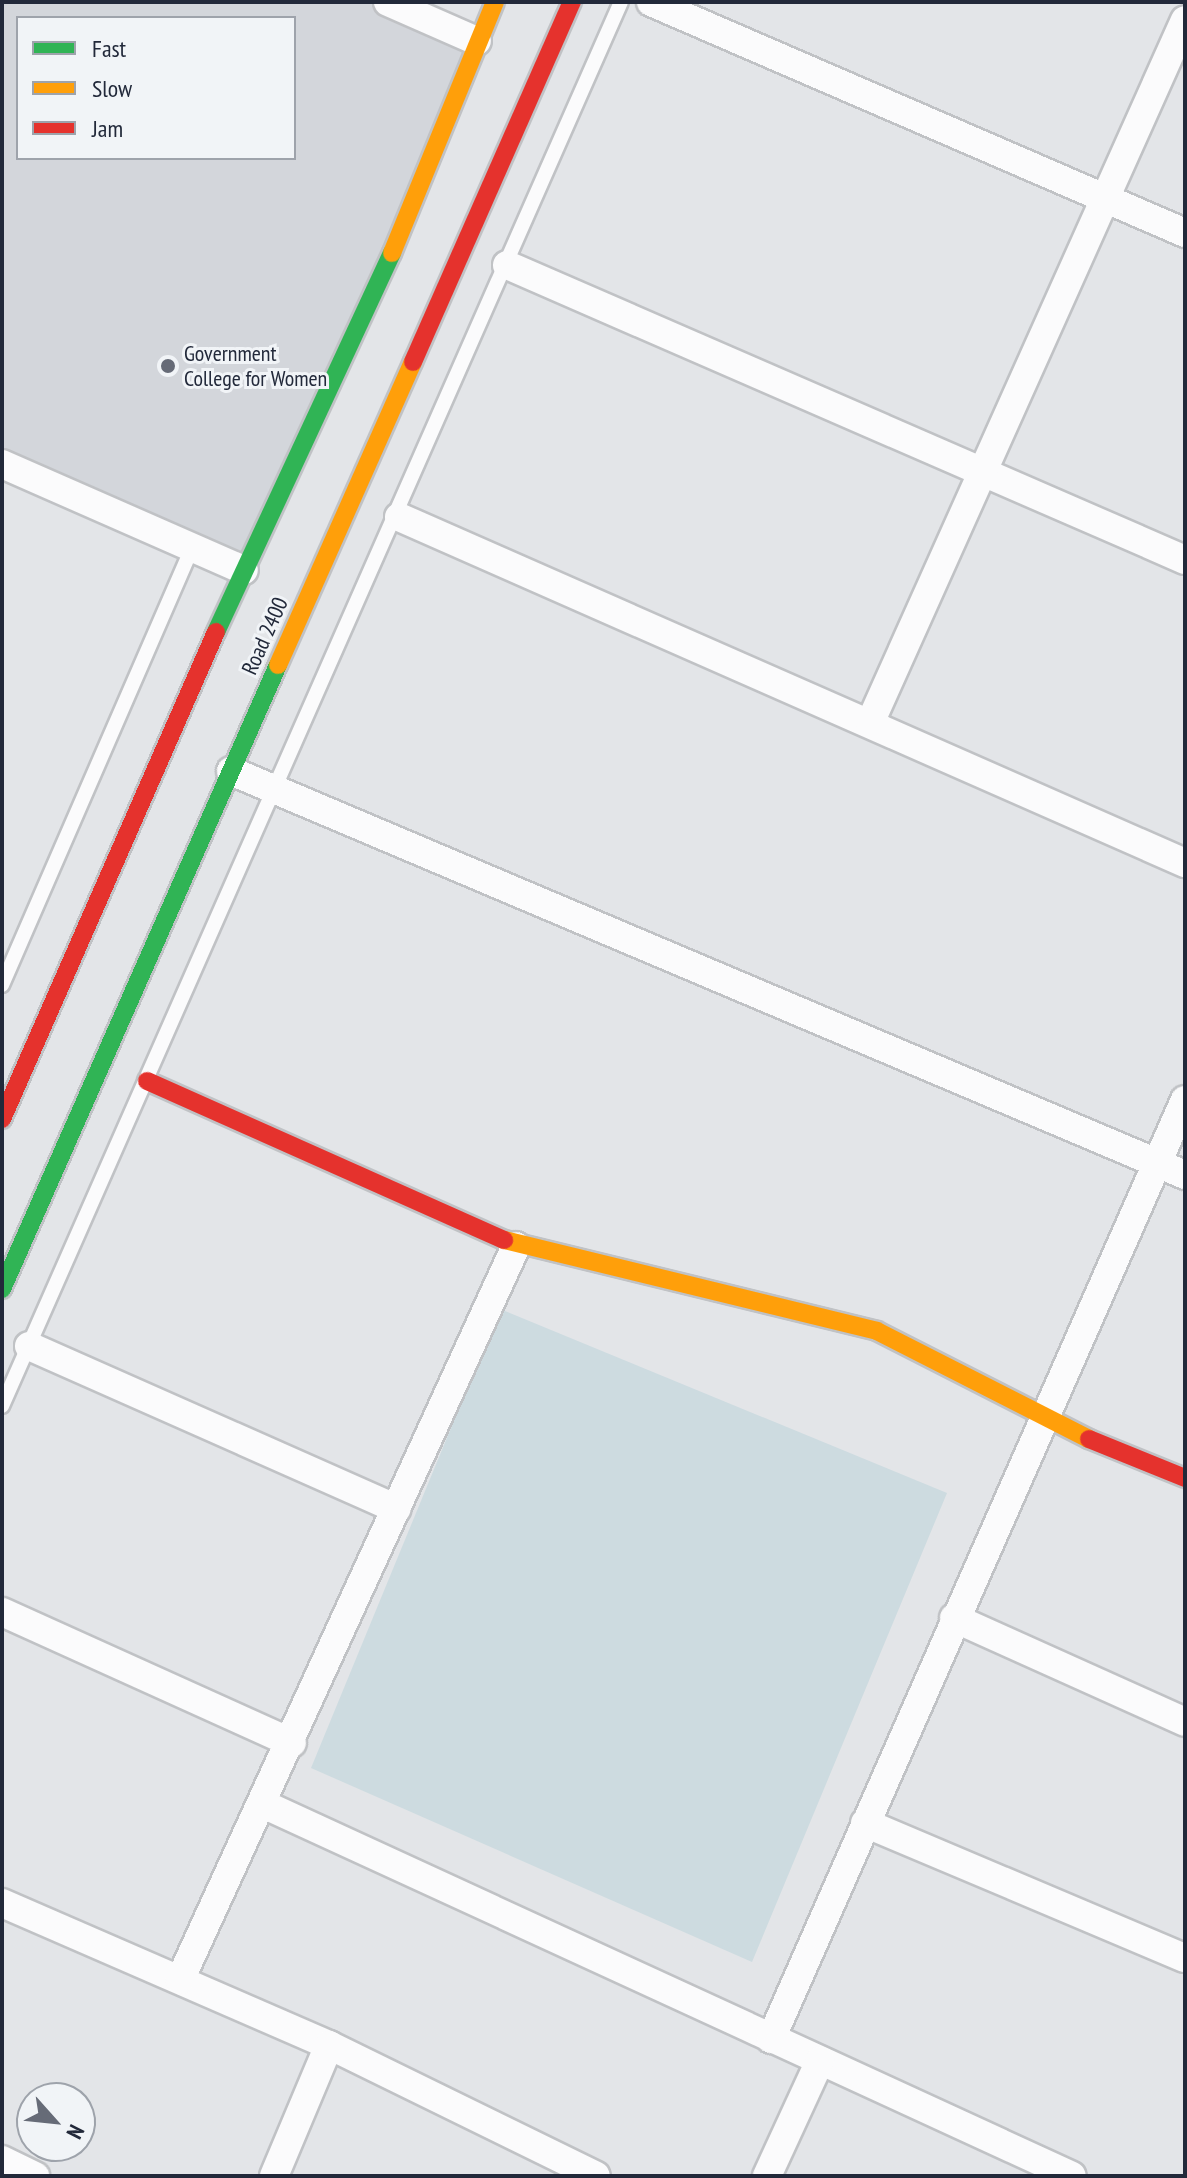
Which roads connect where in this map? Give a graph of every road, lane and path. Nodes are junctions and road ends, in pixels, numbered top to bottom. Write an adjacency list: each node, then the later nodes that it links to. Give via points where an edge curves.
1 (388, 2): 7 (street)
2 (495, 2): 7 (main road, Road 2400)
3 (572, 2): 18 (main road, Road 2400, via 437,288)
4 (621, 2): 10 (lane)
5 (651, 2): 8 (street)
6 (1185, 20): 8 (street)
7 (477, 41): 16 (main road, Road 2400, via 393,271)
8 (1108, 200): 9 (street); 12 (street)
9 (1185, 233)
10 (507, 265): 12 (street); 13 (lane)
11 (2, 464): 14 (street)
12 (984, 473): 15 (street); 17 (street)
13 (399, 517): 17 (street); 19 (lane)
14 (192, 547): 16 (street); 21 (lane)
15 (1185, 560)
16 (244, 570): 24 (main road, Road 2400)
17 (870, 723): 20 (street)
18 (231, 771): 19 (street); 28 (main road, Road 2400)
19 (276, 792): 22 (lane); 25 (street)
20 (1185, 863)
21 (2, 985)
22 (147, 1081): 27 (main road); 29 (lane)
23 (1185, 1100): 25 (street)
24 (2, 1119)
25 (1159, 1163): 26 (street); 31 (street)
26 (1185, 1175)
27 (516, 1246): 31 (main road, via 877,1331); 33 (street)
28 (2, 1289)
29 (29, 1346): 30 (lane); 33 (street)
30 (2, 1406)
31 (1039, 1418): 32 (main road); 35 (street)
32 (1185, 1478)
33 (397, 1509): 37 (street)
34 (2, 1612): 37 (street)
35 (954, 1618): 36 (street); 39 (street)
36 (1185, 1722)
37 (292, 1743): 38 (street)
38 (263, 1804): 42 (street); 43 (street)
39 (865, 1823): 41 (street); 43 (street)
40 (2, 1903): 42 (street)
41 (1185, 1958)
42 (180, 1980): 44 (street)
43 (771, 2039): 45 (street)
44 (329, 2045): 48 (street); 49 (street)
45 (820, 2061): 50 (street); 51 (street)
46 (2, 2160): 47 (street)
47 (35, 2176)
48 (274, 2176)
49 (596, 2176)
50 (767, 2176)
51 (1072, 2176)

